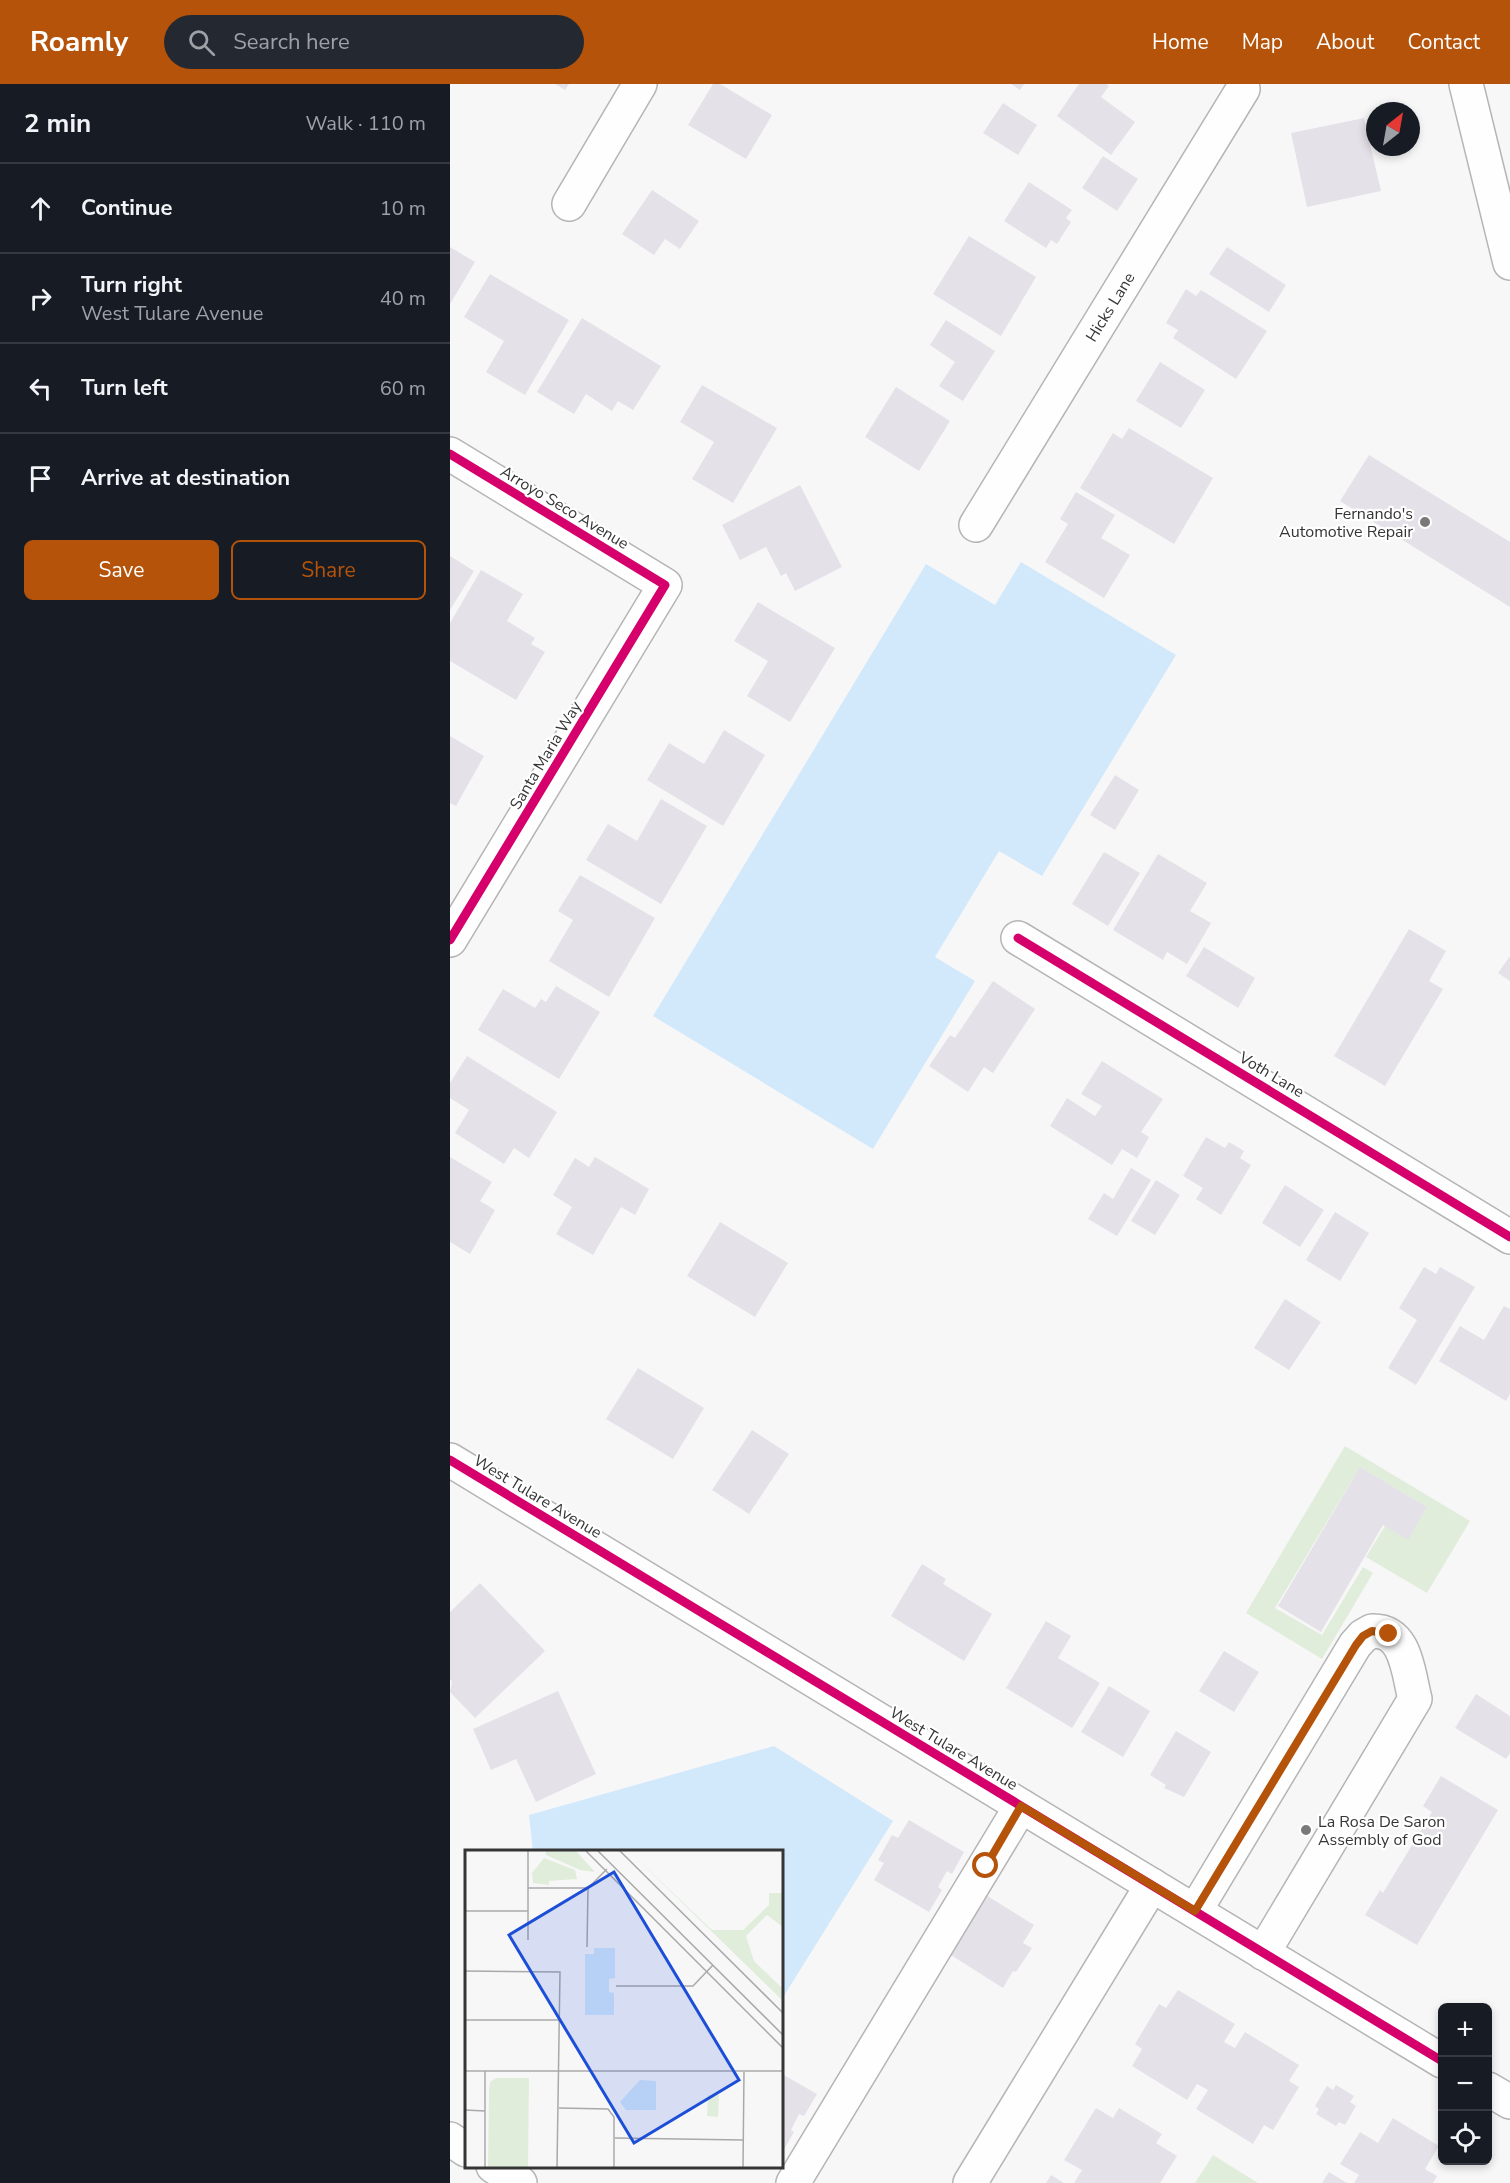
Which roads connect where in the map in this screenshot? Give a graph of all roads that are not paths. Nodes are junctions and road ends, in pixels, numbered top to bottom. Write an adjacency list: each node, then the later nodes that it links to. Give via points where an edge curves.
1 (640, 84): 4 (street)
2 (1466, 84): 5 (street)
3 (1246, 86): 7 (street, Hicks Lane)
4 (569, 204)
5 (1510, 262)
6 (450, 454): 8 (street, Arroyo Seco Avenue)
7 (976, 525)
8 (665, 585): 10 (street, Santa Maria Way)
9 (1018, 938): 11 (street, Voth Lane)
10 (450, 940)
11 (1510, 1237)
12 (450, 1460): 13 (street, West Tulare Avenue)
13 (1021, 1806): 14 (street, West Tulare Avenue); 24 (street)
14 (1152, 1886): 15 (street, West Tulare Avenue); 25 (street)
15 (1195, 1911): 16 (street, West Tulare Avenue); 16 (street, via 1356,1645 1372,1631 1389,1634 1401,1643 1415,1699)
16 (1263, 1953): 17 (street, West Tulare Avenue)
17 (1438, 2058)
18 (1492, 2091): 19 (street)
19 (1510, 2102)
20 (450, 2139): 21 (street)
21 (465, 2149)
22 (496, 2168): 23 (street)
23 (519, 2183)
24 (793, 2183)
25 (970, 2183)

